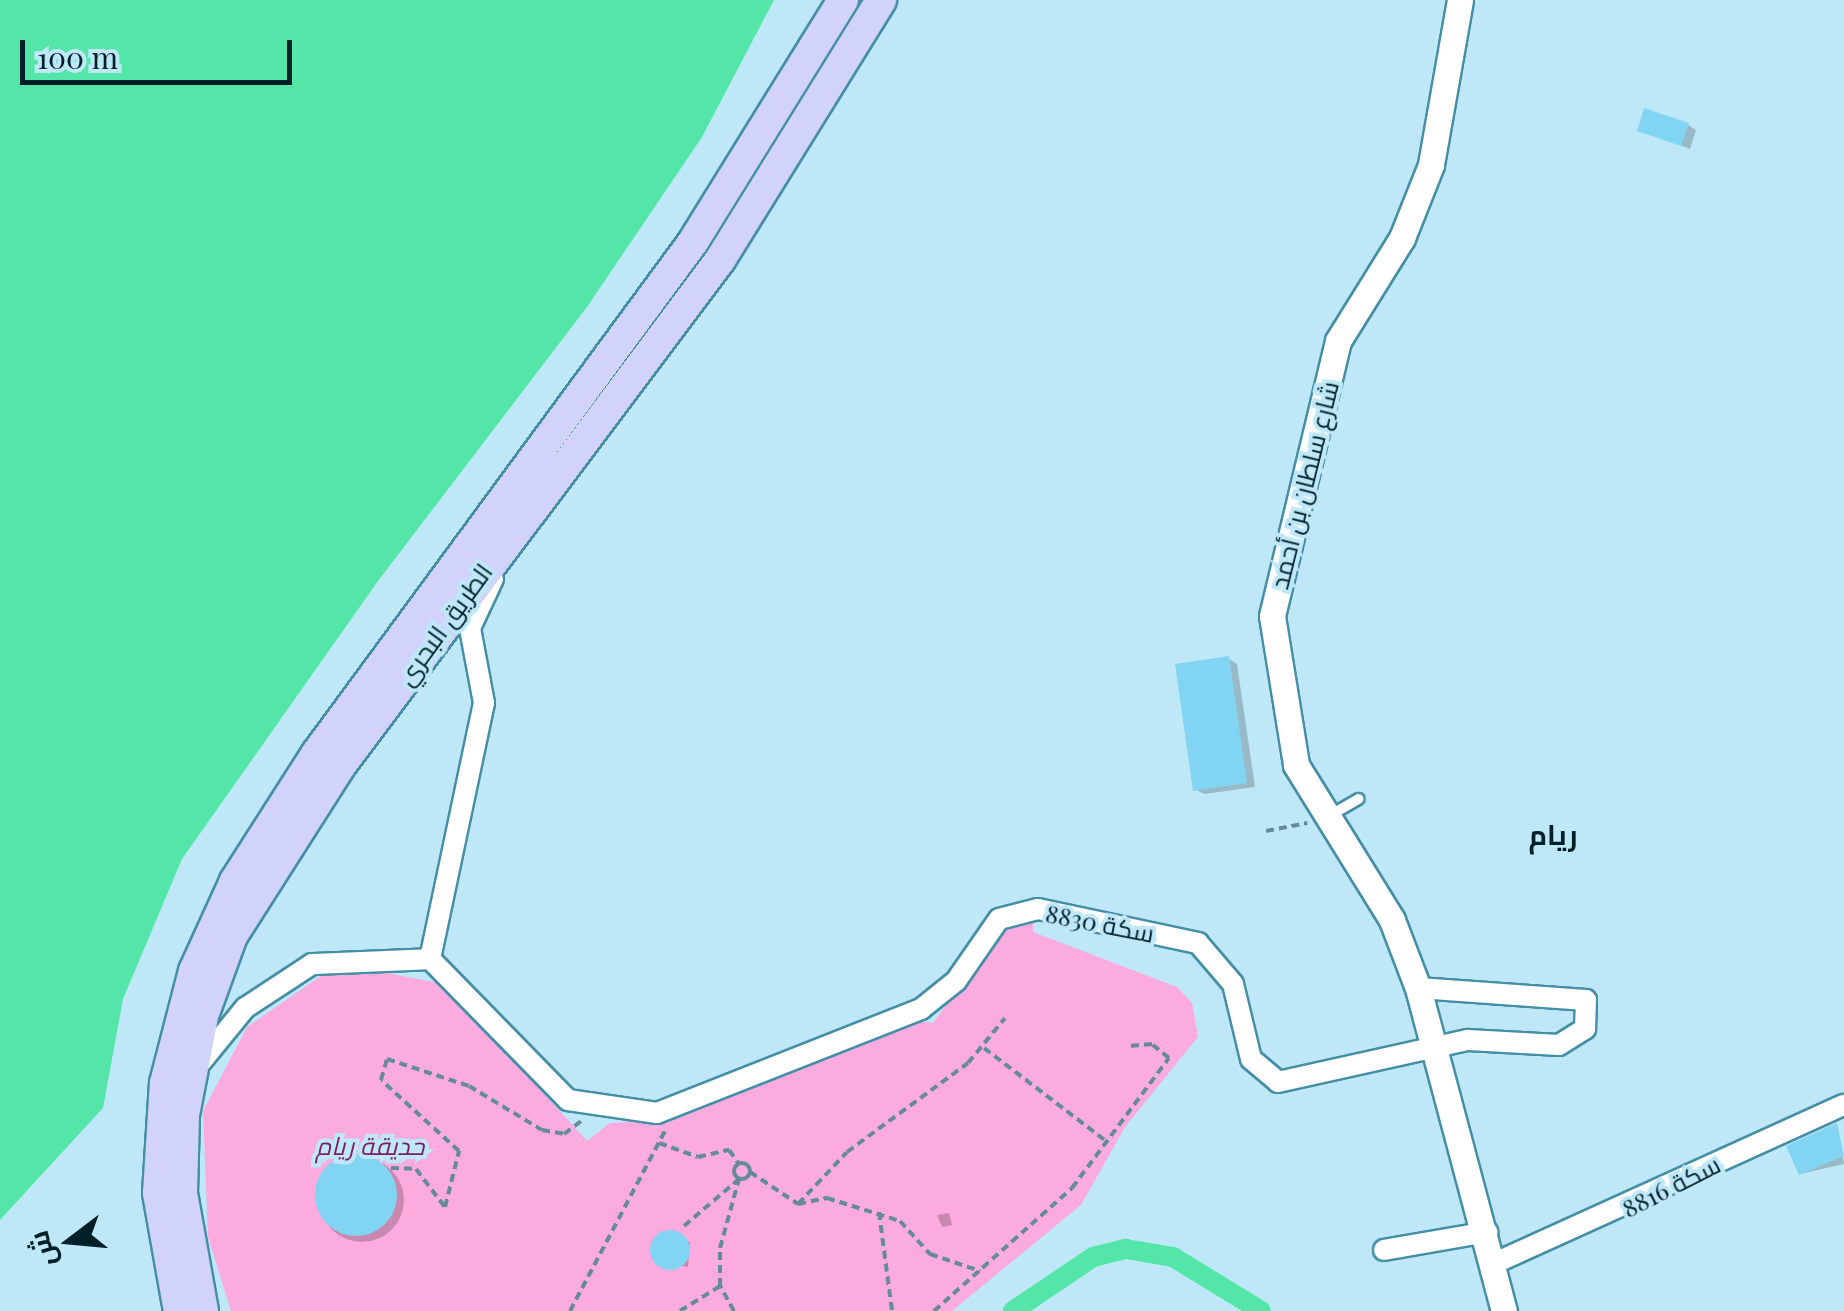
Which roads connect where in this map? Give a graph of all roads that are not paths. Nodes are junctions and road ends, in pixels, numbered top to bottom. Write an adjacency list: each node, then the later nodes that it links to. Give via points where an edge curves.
1 (843, 0): 15 (main road, الطريق البحري, via 692,242 317,753 235,881 194,971 165,1082 158,1193)
2 (881, 0): 4 (main road, الطريق البحري, via 720,260)
3 (1460, 0): 6 (street, شارع سلطان بن أحمد, via 1431,165 1402,238 1338,341 1278,566 1275,677 1296,765)
4 (521, 520): 7 (street, via 470,628 484,703); 10 (main road, الطريق البحري, via 256,891 215,978)
5 (1359, 799): 6 (lane)
6 (1322, 821): 8 (street, شارع سلطان بن أحمد, via 1392,920)
7 (430, 959): 9 (street, سكة 8830, via 568,1100 626,1115 677,1108 920,1009 956,981 999,919 1038,909 1198,943 1233,984 1251,1059 1278,1082); 10 (street, via 342,958 282,979 211,1043)
8 (1418, 988): 9 (street, شارع سلطان بن أحمد); 9 (street, سكة 8830, via 1586,1000 1585,1029 1574,1041)
9 (1436, 1046): 12 (street, شارع سلطان بن أحمد)
10 (188, 1086): 16 (main road, الطريق البحري, via 182,1193)
11 (1844, 1104): 14 (street, سكة 8816)
12 (1487, 1232): 13 (street); 14 (street, شارع سلطان بن أحمد)
13 (1384, 1250)
14 (1495, 1263): 17 (street, شارع سلطان بن أحمد)
15 (179, 1311)
16 (203, 1311)
17 (1504, 1311)

